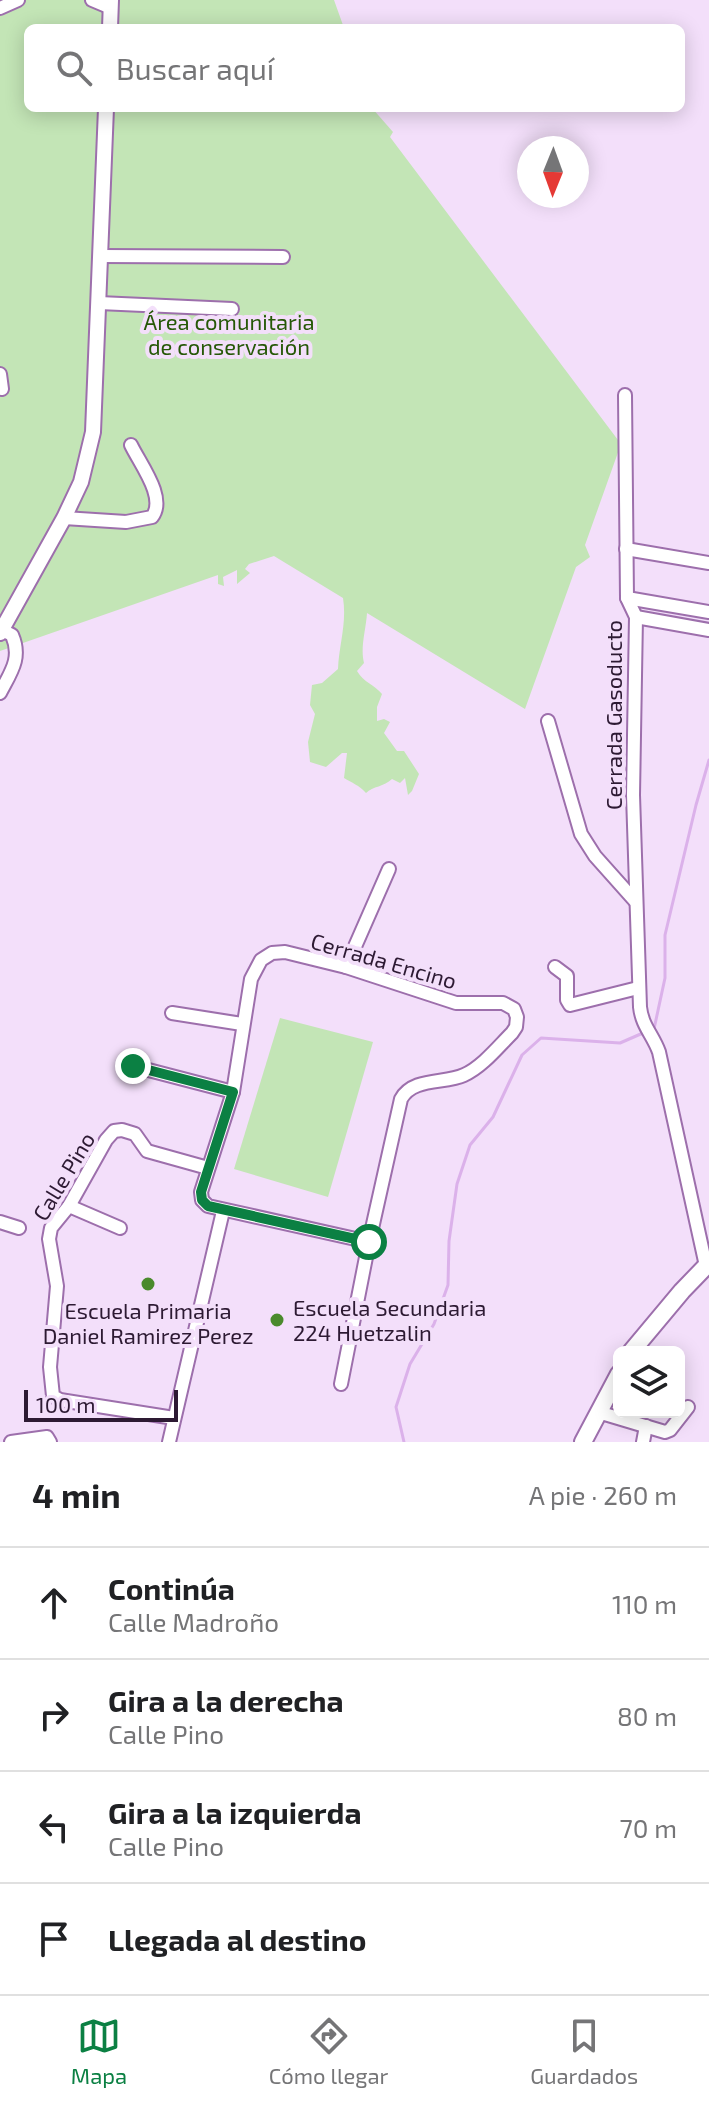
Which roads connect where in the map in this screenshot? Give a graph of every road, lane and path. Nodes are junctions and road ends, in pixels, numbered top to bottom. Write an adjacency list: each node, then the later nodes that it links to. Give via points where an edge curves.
1 (18, 0): 4 (street)
2 (92, 0): 3 (street)
3 (111, 4): 5 (street)
4 (0, 8)
5 (110, 24)
6 (106, 112): 7 (street)
7 (100, 256): 8 (street); 9 (street)
8 (283, 257)
9 (99, 303): 10 (street); 15 (street, via 93,432 88,462)
10 (232, 309)
11 (0, 374): 12 (street)
12 (2, 389)
13 (625, 395): 16 (street, Cerrada Gasoducto)
14 (131, 445): 15 (street, via 158,497 152,517 126,522)
15 (64, 518): 22 (street)
16 (626, 549): 17 (street); 18 (street, Cerrada Gasoducto)
17 (709, 563)
18 (627, 598): 19 (street); 20 (street, Cerrada Gasoducto)
19 (709, 612)
20 (636, 617): 21 (street); 26 (street, Cerrada Gasoducto)
21 (709, 630)
22 (1, 632): 23 (street, via 12,635 18,658)
23 (0, 693)
24 (548, 721): 26 (street, via 581,834)
25 (389, 869): 27 (street)
26 (636, 902): 29 (street, Cerrada Gasoducto)
27 (346, 967): 31 (street, Cerrada Encino, via 272,953 261,960 251,979); 40 (street, Cerrada Encino, via 456,1003 503,1003 517,1017 516,1027 476,1067 406,1091)
28 (555, 967): 29 (street, via 567,976 570,1005)
29 (638, 988): 41 (street, Cerrada Gasoducto, via 641,1020 655,1041)
30 (172, 1013): 31 (street)
31 (242, 1024): 33 (street)
32 (133, 1066): 33 (street)
33 (233, 1092): 34 (street)
34 (208, 1168): 35 (street, Calle Pino, via 147,1151 135,1134 114,1131); 36 (street, via 202,1200)
35 (69, 1206): 39 (street); 47 (street, Calle Pino, via 49,1239 57,1286 50,1367 53,1396)
36 (223, 1211): 40 (street); 47 (street)
37 (0, 1222): 38 (street)
38 (19, 1228)
39 (120, 1228)
40 (369, 1242): 43 (street)
41 (708, 1264): 42 (main road)
42 (636, 1346)
43 (341, 1384)
44 (613, 1385): 46 (main road)
45 (688, 1407): 48 (street, via 670,1430)
46 (598, 1412): 48 (street); 52 (main road)
47 (174, 1418): 51 (street)
48 (646, 1426): 53 (street)
49 (48, 1440): 50 (street)
50 (11, 1442)
51 (169, 1442)
52 (583, 1442)
53 (643, 1442)

